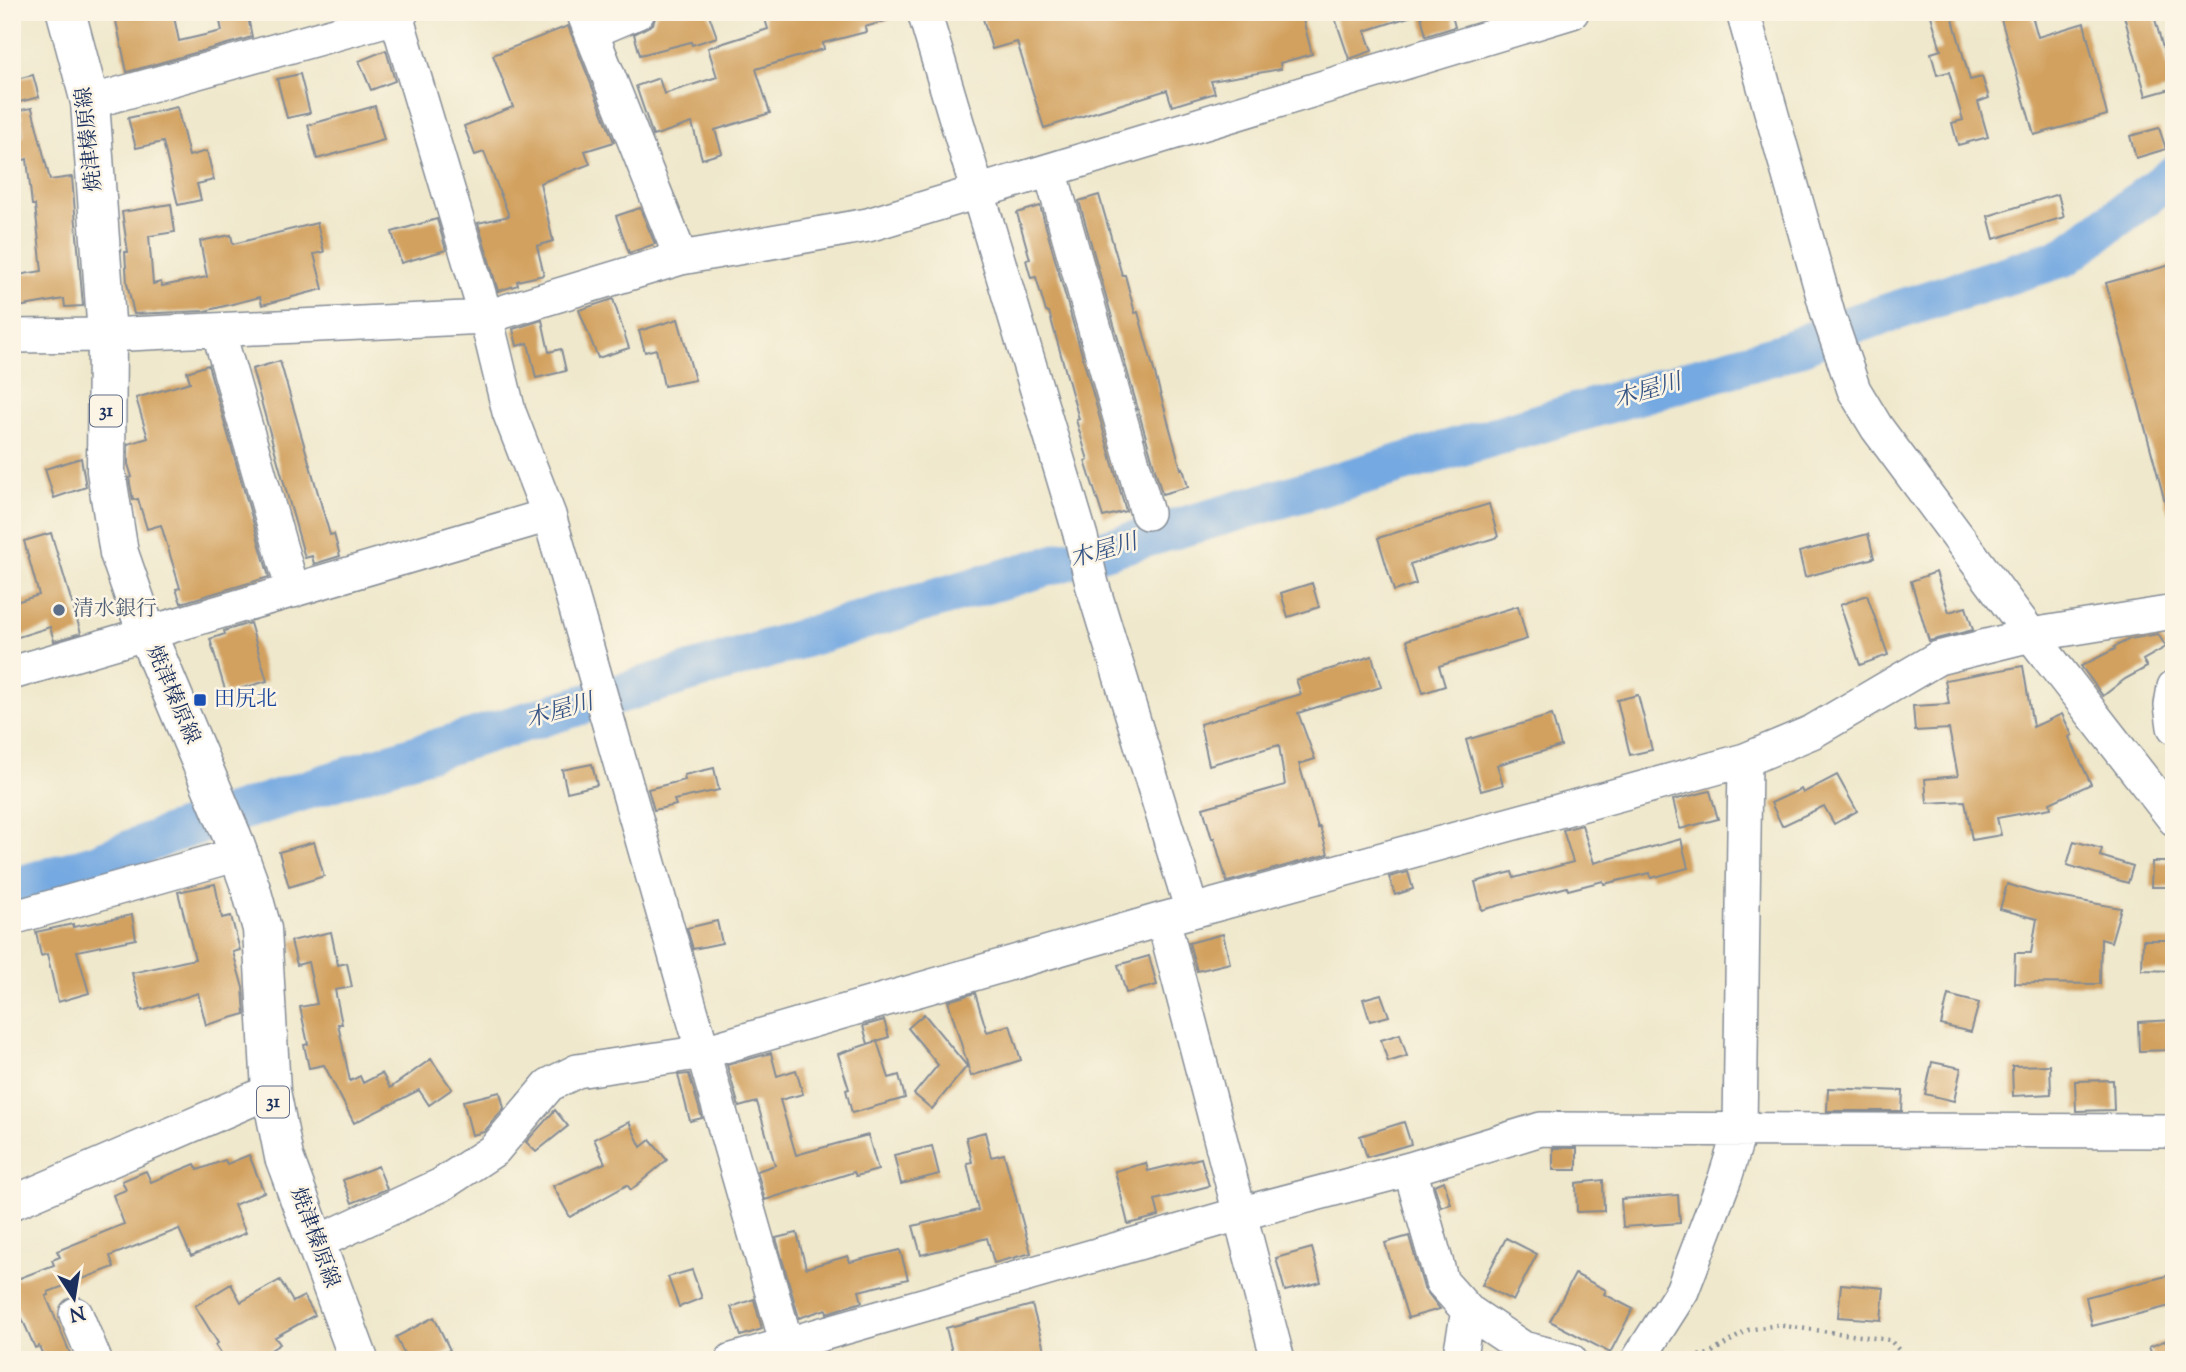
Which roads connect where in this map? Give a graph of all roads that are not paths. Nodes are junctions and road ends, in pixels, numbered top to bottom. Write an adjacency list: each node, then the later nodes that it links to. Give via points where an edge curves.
1 (66, 12): 8 (main road, 焼津榛原線 / 31)
2 (638, 12): 7 (street)
3 (924, 12): 10 (street)
4 (1572, 12): 9 (street)
5 (1743, 12): 21 (street, via 1828,314 1854,390 1877,428)
6 (398, 14): 8 (street); 12 (street)
7 (587, 22): 11 (street)
8 (90, 103): 14 (main road, 焼津榛原線 / 31)
9 (1050, 170): 10 (street); 16 (street)
10 (978, 192): 11 (street, via 869,225); 28 (street, via 1081,537)
11 (681, 258): 12 (street)
12 (486, 317): 13 (street); 17 (street, via 509,412)
13 (218, 330): 14 (street); 18 (street)
14 (107, 335): 15 (street); 20 (main road, 焼津榛原線 / 31, via 106,471 119,553)
15 (12, 336)
16 (1147, 513)
17 (549, 515): 18 (street); 30 (street)
18 (293, 591): 20 (street)
19 (2174, 612): 21 (street)
20 (147, 634): 22 (street); 27 (main road, 焼津榛原線 / 31)
21 (2031, 635): 25 (street, via 1938,659 1812,732); 26 (street)
22 (12, 673)
23 (2174, 687): 24 (street)
24 (2174, 727)
25 (1745, 760): 28 (street); 32 (street)
26 (2174, 819)
27 (235, 845): 29 (street); 31 (main road, 焼津榛原線 / 31, via 262,929)
28 (1177, 915): 30 (street); 36 (street)
29 (12, 918)
30 (704, 1052): 37 (street, via 577,1071 549,1084 494,1150 441,1185); 40 (street)
31 (271, 1091): 35 (street); 37 (main road, 焼津榛原線 / 31, via 284,1157)
32 (1740, 1130): 33 (street); 34 (street, via 1541,1129); 47 (street, via 1682,1291)
33 (2174, 1131)
34 (1410, 1169): 36 (street); 38 (street, via 1442,1282)
35 (12, 1203)
36 (1239, 1214): 40 (street); 44 (street)
37 (316, 1243): 43 (main road, 焼津榛原線 / 31)
38 (1468, 1311): 45 (street); 46 (street, via 1523,1348)
39 (76, 1314): 42 (street)
40 (787, 1345): 41 (street)
41 (737, 1359)
42 (95, 1360)
43 (359, 1360)
44 (1278, 1360)
45 (1459, 1360)
46 (1570, 1360)
47 (1638, 1360)

